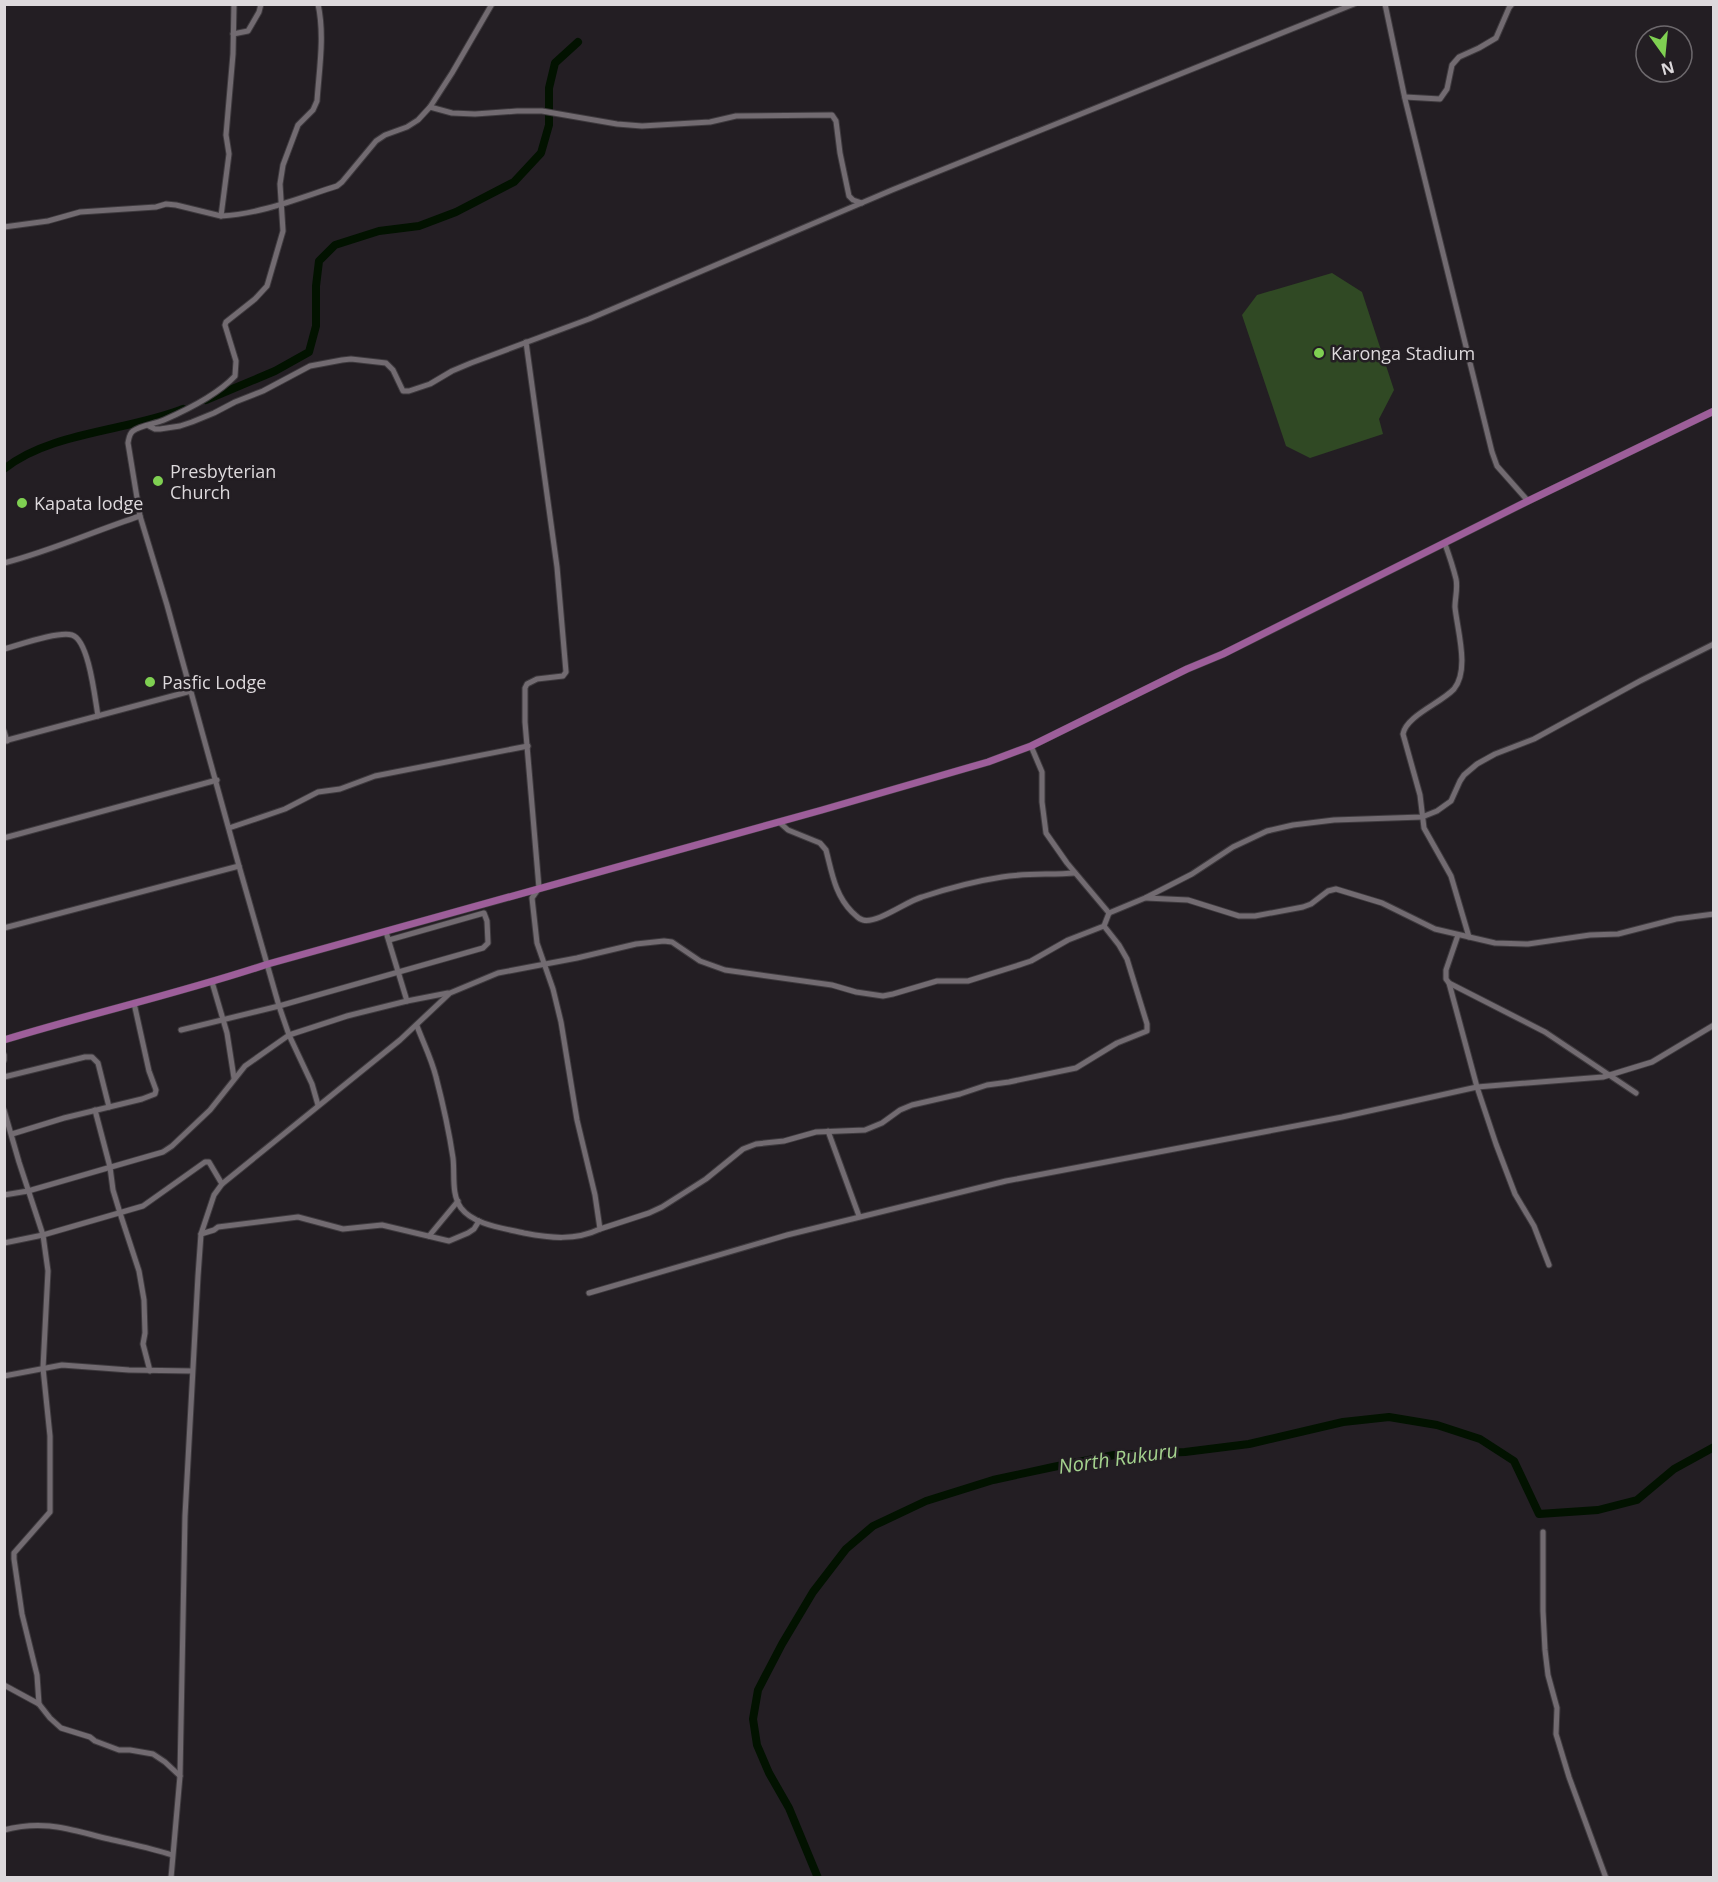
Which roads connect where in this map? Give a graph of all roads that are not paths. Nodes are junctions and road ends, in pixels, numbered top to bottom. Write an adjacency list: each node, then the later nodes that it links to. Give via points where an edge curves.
1 (234, 4): 8 (street)
2 (261, 4): 8 (street, via 248,31)
3 (318, 4): 12 (street, via 321,32 317,101 298,125 288,150 281,174)
4 (492, 4): 10 (street)
5 (1354, 4): 11 (street)
6 (1385, 4): 9 (street)
7 (1512, 4): 9 (street, via 1496,38 1459,57 1452,65 1447,89 1440,99)
8 (233, 34): 13 (street, via 229,154)
9 (1405, 97): 18 (street, via 1492,452 1497,466)
10 (429, 107): 11 (street, via 475,114 542,111 642,126 710,122 736,116 832,115 849,196); 12 (street, via 418,120 376,141 337,186)
11 (862, 203): 15 (street)
12 (282, 204): 13 (street); 17 (street, via 283,236 267,286 225,325 236,361 235,376 213,394)
13 (221, 216): 14 (street, via 171,204 80,212)
14 (4, 227)
15 (526, 342): 17 (street, via 405,392 386,363 351,359 315,364 205,418 165,429); 28 (street, via 557,567 566,672 526,684)
16 (1713, 411): 18 (main road)
17 (149, 426): 19 (street, via 135,430 129,438)
18 (1528, 501): 20 (main road)
19 (140, 516): 21 (street); 24 (street)
20 (1445, 544): 29 (main road); 31 (street, via 1456,579 1461,665 1453,689 1404,729)
21 (4, 563)
22 (1713, 644): 31 (street, via 1534,739 1477,764 1464,775 1451,801)
23 (4, 649): 25 (street, via 38,639 69,634 76,637 83,645)
24 (191, 691): 25 (street); 30 (street)
25 (98, 716): 27 (street)
26 (4, 731): 27 (street)
27 (6, 741)
28 (528, 746): 33 (street, via 375,776 340,789 318,792 285,809); 37 (street)
29 (1031, 746): 32 (main road, via 979,765); 36 (street, via 1042,772 1046,833)
30 (217, 780): 33 (street); 34 (street)
31 (1422, 817): 38 (street, via 1335,820 1266,831); 45 (street, via 1424,828 1451,876)
32 (779, 822): 36 (street, via 823,846 846,906 868,921 924,896 990,880); 37 (main road)
33 (229, 828): 35 (street)
34 (4, 838)
35 (239, 866): 42 (street); 47 (street)
36 (1075, 873): 39 (street)
37 (539, 888): 43 (main road); 48 (street, via 532,898)
38 (1145, 898): 39 (street); 44 (street, via 1188,900 1239,916 1255,916 1303,907 1336,890 1382,903 1436,929)
39 (1109, 913): 41 (street)
40 (1713, 914): 45 (street, via 1618,934 1537,943 1496,943)
41 (1104, 926): 48 (street, via 1068,939 1020,965 968,981 937,981 883,996 725,970 664,941); 72 (street, via 1127,959 1147,1031 1117,1043 1076,1068 987,1085 912,1105 866,1130)
42 (4, 928)
43 (386, 932): 46 (street); 47 (main road)
44 (1458, 935): 45 (street); 51 (street, via 1446,970)
45 (1469, 937)
46 (389, 940): 49 (street); 49 (street, via 484,913 488,921 487,946)
47 (268, 964): 50 (main road); 55 (street)
48 (543, 964): 52 (street, via 489,975); 82 (street, via 561,1022)
49 (399, 971): 53 (street); 55 (street)
50 (212, 982): 54 (main road); 56 (street)
51 (1449, 983): 62 (street, via 1545,1032); 65 (street)
52 (450, 993): 53 (street); 58 (street)
53 (408, 1001): 60 (street)
54 (134, 1003): 61 (main road); 68 (street, via 156,1090 142,1099)
55 (279, 1006): 56 (street); 60 (street)
56 (222, 1022): 59 (street); 64 (street)
57 (1713, 1025): 62 (street, via 1652,1062)
58 (417, 1026): 67 (street); 78 (street, via 436,1075)
59 (181, 1030)
60 (289, 1035): 64 (street); 67 (street)
61 (4, 1040)
62 (1609, 1074): 65 (street); 66 (street)
63 (4, 1077): 68 (street, via 92,1057 98,1063)
64 (234, 1078): 74 (street, via 210,1110 172,1146 155,1155)
65 (1477, 1087): 80 (street, via 1006,1181); 87 (street, via 1515,1194 1534,1226)
66 (1636, 1093)
67 (318, 1105): 75 (street)
68 (110, 1107): 70 (street)
69 (4, 1110): 71 (street)
70 (94, 1110): 73 (street); 74 (street)
71 (5, 1117): 73 (street)
72 (828, 1131): 80 (street); 82 (street, via 743,1149 662,1207)
73 (12, 1134): 76 (street)
74 (110, 1167): 76 (street); 79 (street)
75 (222, 1184): 79 (street, via 209,1162 205,1162 149,1203); 83 (street, via 214,1195)
76 (28, 1191): 77 (street); 84 (street)
77 (4, 1195)
78 (458, 1201): 81 (street, via 467,1214); 85 (street)
79 (120, 1214): 84 (street); 90 (street, via 139,1271 144,1300 143,1344)
80 (859, 1216): 88 (street)
81 (479, 1221): 82 (street, via 561,1238); 85 (street, via 474,1229 458,1238 445,1241)
82 (600, 1229)
83 (201, 1234): 85 (street, via 218,1227 298,1217 343,1229 382,1225); 91 (street)
84 (43, 1235): 86 (street); 89 (street, via 48,1271)
85 (429, 1236)
86 (4, 1244)
87 (1549, 1264)
88 (590, 1293)
89 (43, 1368): 90 (street, via 62,1365); 92 (street); 95 (street, via 50,1436 50,1512 14,1559)
90 (150, 1371): 91 (street)
91 (192, 1371): 96 (street)
92 (4, 1376)
93 (1543, 1532): 100 (street, via 1545,1650 1557,1708 1556,1734)
94 (4, 1685): 95 (street)
95 (39, 1704): 96 (street, via 61,1728 119,1750 153,1754)
96 (180, 1776): 98 (street)
97 (4, 1830): 98 (street, via 57,1825)
98 (172, 1855): 99 (street)
99 (171, 1878)
100 (1606, 1878)

